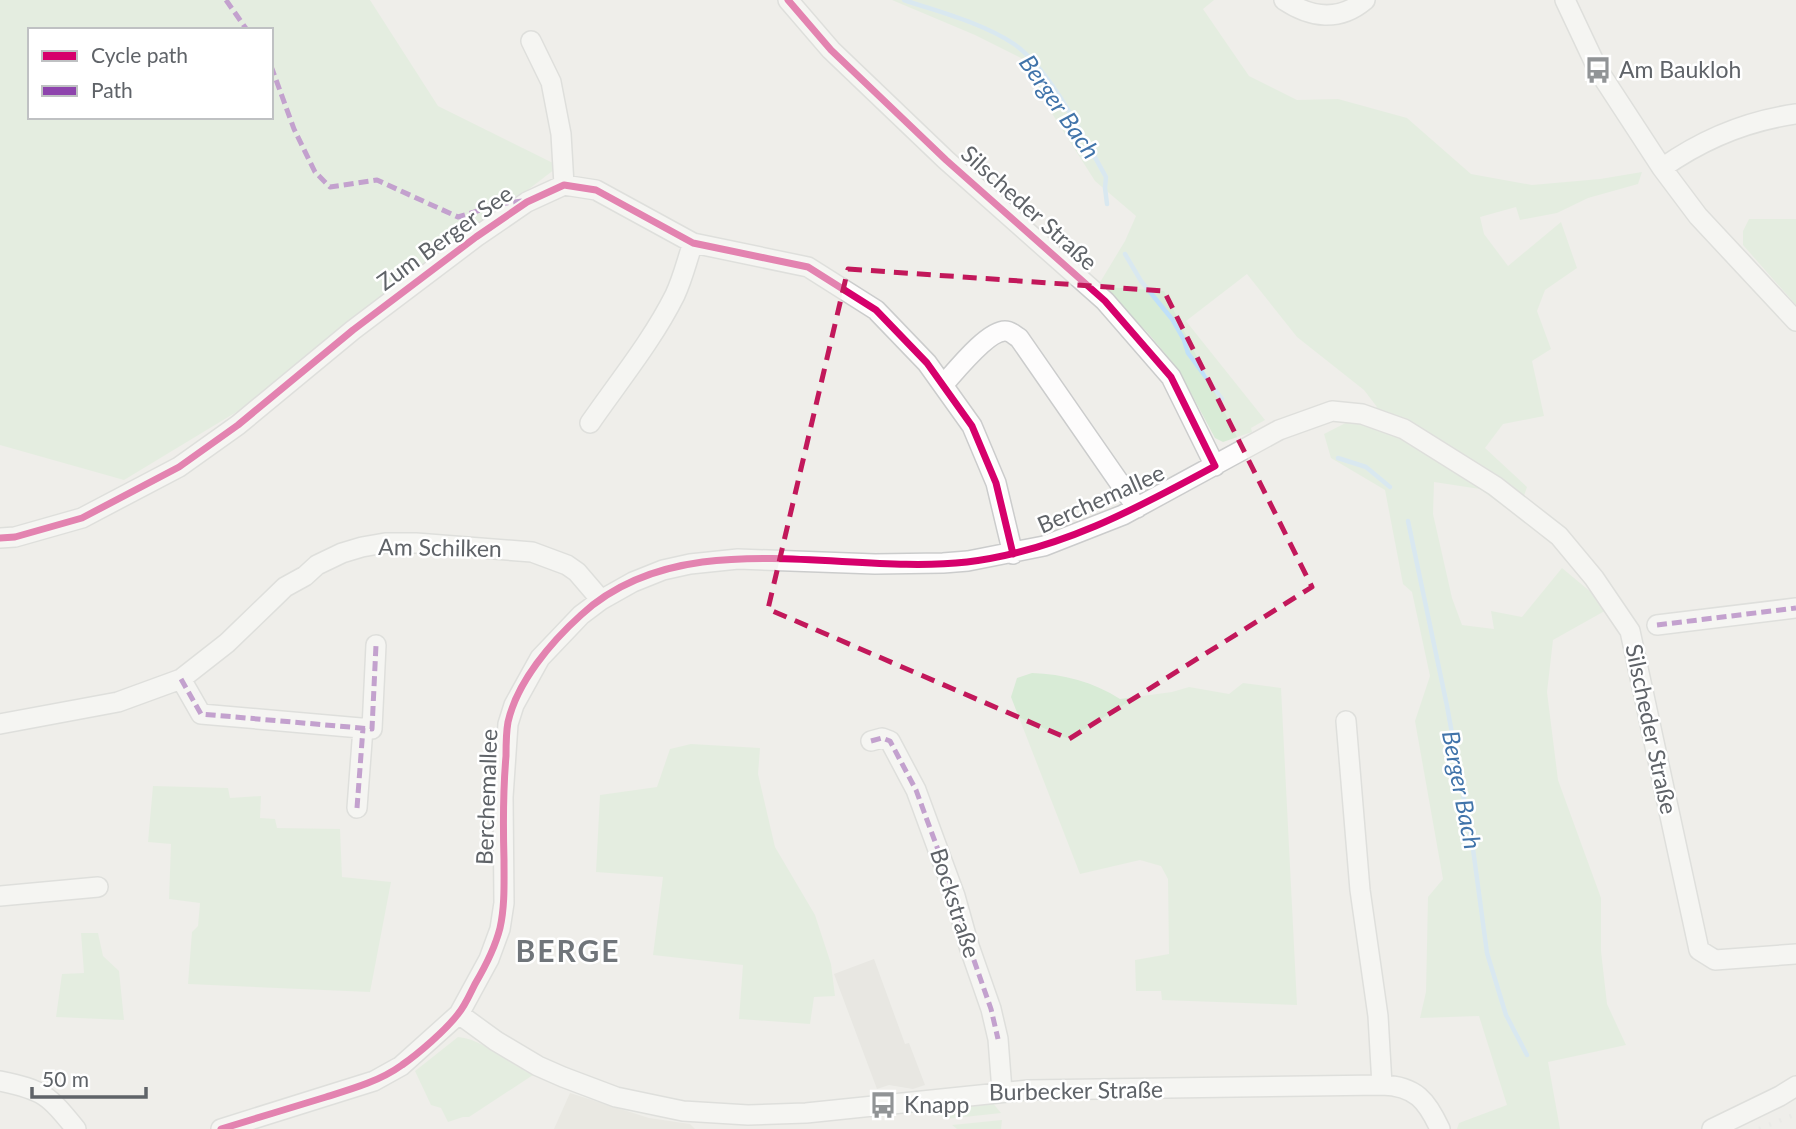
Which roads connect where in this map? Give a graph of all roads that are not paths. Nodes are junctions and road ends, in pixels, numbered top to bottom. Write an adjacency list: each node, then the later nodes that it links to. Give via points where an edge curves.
1 (788, 0): 13 (street, Silscheder Straße, via 831,50 936,150 1105,301 1171,377)
2 (1284, 0): 3 (street, via 1298,10 1331,16 1349,12)
3 (1365, 0)
4 (1565, 0): 7 (street, via 1598,69)
5 (531, 41): 8 (street, via 551,82)
6 (1796, 114): 7 (street, via 1725,132)
7 (1662, 168): 10 (street, via 1698,216)
8 (564, 185): 9 (street, via 596,190); 15 (street, Zum Berger See, via 527,202 477,237 179,467 82,517)
9 (693, 243): 11 (street, via 808,267 876,310); 12 (street, via 676,292 642,353)
10 (1796, 321)
11 (943, 386): 14 (street, via 989,337 1010,332 1019,338); 16 (street, via 972,426 996,483)
12 (590, 423)
13 (1215, 466): 14 (street, Berchemallee); 29 (street, Silscheder Straße, via 1279,430 1332,411 1362,414 1404,429 1495,486 1559,536 1630,631 1699,950 1715,960)
14 (1137, 508): 16 (street, Berchemallee, via 1068,538)
15 (0, 538)
16 (1013, 554): 17 (street, Berchemallee, via 915,564 738,559 691,564 663,569)
17 (601, 600): 21 (street, Am Schilken, via 567,565 532,552 416,543 362,547 317,565 285,587 227,643); 30 (street, Berchemallee, via 540,658 514,705 508,724 503,797 500,929)
18 (1796, 608): 19 (street)
19 (1657, 625)
20 (376, 645): 24 (street, via 372,729)
21 (181, 679): 23 (street, Am Schilken, via 130,699); 24 (street, via 201,715)
22 (1346, 721): 32 (street)
23 (0, 724)
24 (363, 729): 26 (street)
25 (870, 741): 34 (street, Bockstraße, via 890,741 916,790 991,1009)
26 (357, 808)
27 (98, 887): 28 (street)
28 (0, 896)
29 (1796, 954)
30 (459, 1014): 34 (street, Burbecker Straße, via 538,1066 616,1097 668,1110 795,1114); 36 (street, Berchemallee, via 401,1066 374,1081)
31 (0, 1082): 35 (street, via 38,1090)
32 (1382, 1085): 34 (street, Burbecker Straße); 37 (street, Burbecker Straße, via 1417,1095 1429,1106)
33 (1796, 1086): 38 (street)
34 (1002, 1091)
35 (76, 1129)
36 (221, 1129)
37 (1440, 1129)
38 (1712, 1129)

